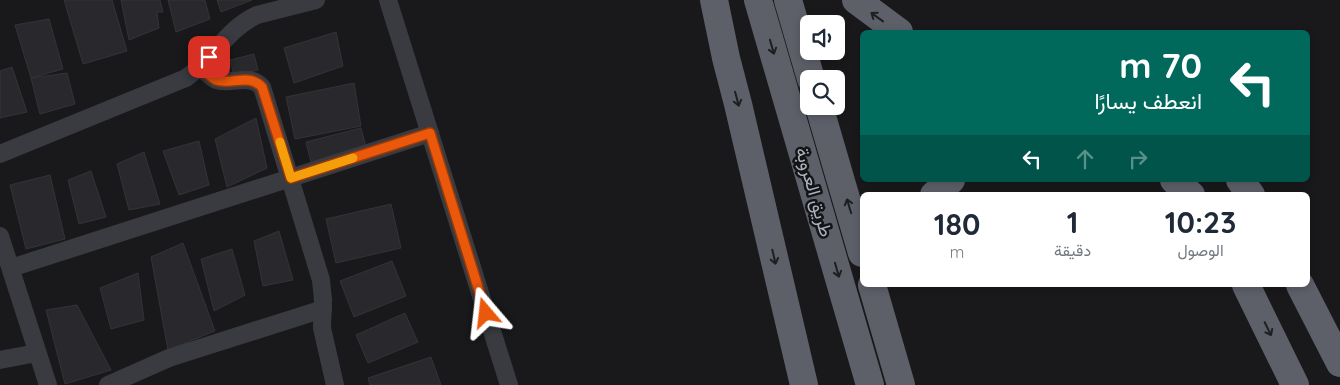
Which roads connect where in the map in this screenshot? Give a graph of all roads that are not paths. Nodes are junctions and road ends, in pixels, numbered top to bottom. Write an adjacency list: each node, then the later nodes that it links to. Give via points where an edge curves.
1 (316, 0): 8 (street, via 249,19 234,30)
2 (388, 0): 11 (street)
3 (714, 0): 34 (highway, one-way to 34)
4 (758, 0): 35 (highway, طريق العروبة, one-way to 35)
5 (788, 0): 9 (highway)
6 (856, 0): 7 (highway, one-way to 6)
7 (896, 30)
8 (200, 67): 12 (street, via 178,82); 13 (street, via 216,80 248,79 262,87)
9 (808, 70)
10 (822, 115): 19 (highway, طريق العروبة, one-way to 10)
11 (430, 133): 13 (street); 33 (street)
12 (0, 154)
13 (291, 178): 20 (street); 25 (street, via 321,280)
14 (949, 182): 16 (highway)
15 (1176, 182): 17 (highway)
16 (937, 192)
17 (1188, 192)
18 (0, 236): 20 (street)
19 (860, 246)
20 (10, 268): 27 (street)
21 (873, 287): 26 (highway)
22 (892, 287): 26 (highway)
23 (1247, 287): 37 (highway, one-way to 37)
24 (1301, 287): 29 (highway)
25 (323, 309): 31 (street, via 169,358); 32 (street, via 324,338)
26 (886, 331): 36 (highway)
27 (37, 353): 28 (street); 30 (street)
28 (0, 360)
29 (1340, 363)
30 (48, 385)
31 (108, 385)
32 (335, 385)
33 (509, 385)
34 (804, 385)
35 (870, 385)
36 (901, 385)
37 (1295, 385)

